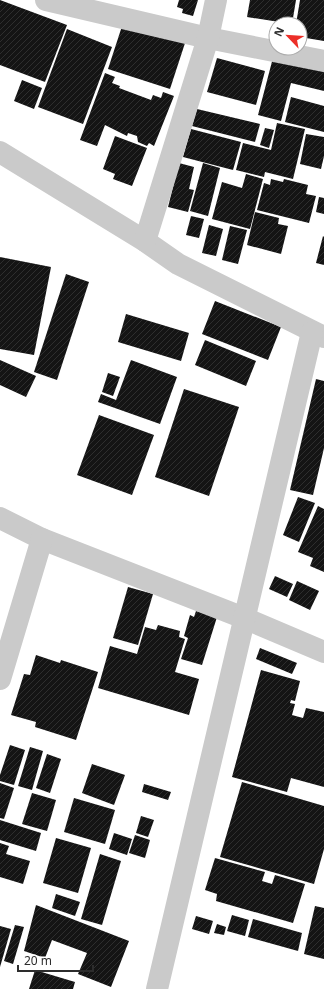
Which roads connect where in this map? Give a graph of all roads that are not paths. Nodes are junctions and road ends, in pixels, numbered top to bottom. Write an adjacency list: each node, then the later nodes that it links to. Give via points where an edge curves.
1 (46, 0): 3 (street)
2 (216, 0): 3 (street)
3 (208, 38): 4 (street); 6 (street)
4 (324, 61)
5 (0, 152): 6 (street)
6 (145, 241): 7 (street, via 178,264)
7 (318, 334): 10 (street)
8 (0, 518): 9 (street)
9 (42, 539): 10 (street); 12 (street)
10 (244, 618): 11 (street); 13 (street)
11 (324, 652)
12 (0, 679)
13 (157, 989)

